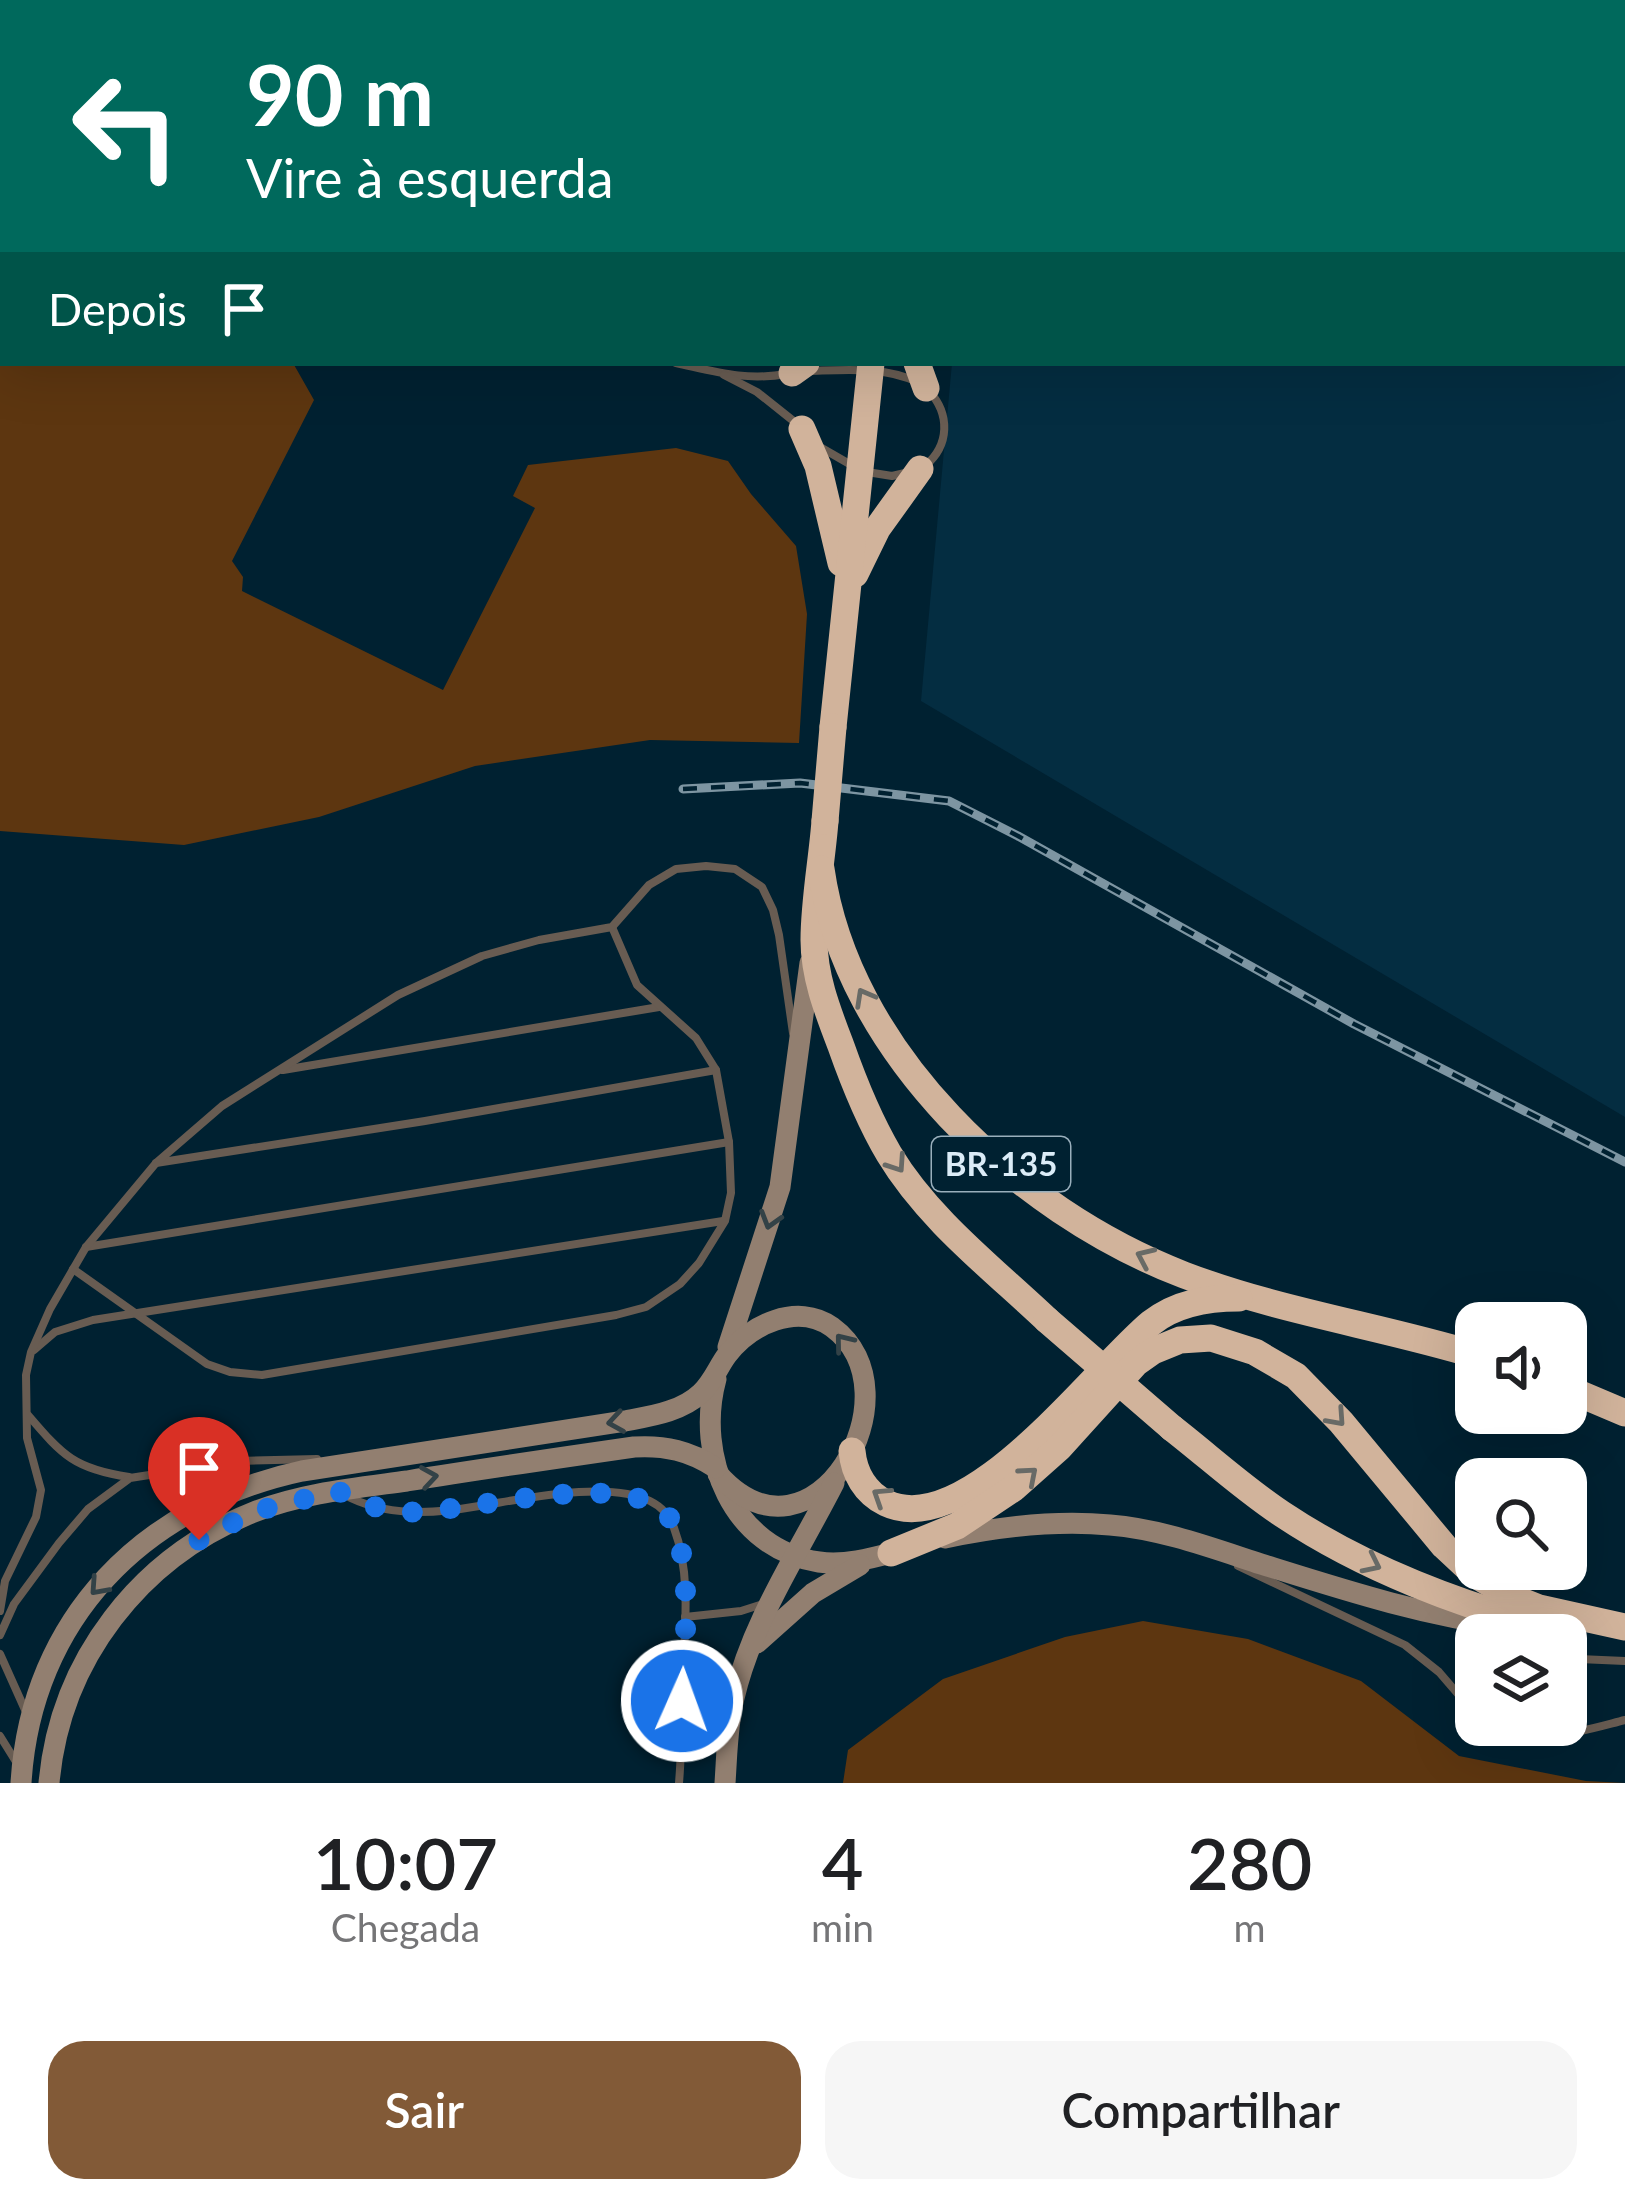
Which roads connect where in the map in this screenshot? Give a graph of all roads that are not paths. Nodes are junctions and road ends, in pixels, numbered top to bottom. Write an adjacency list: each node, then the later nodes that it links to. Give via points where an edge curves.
1 (688, 366): 4 (lane)
2 (871, 367): 3 (lane); 5 (lane); 7 (highway, BR-135)
3 (799, 368): 4 (lane)
4 (724, 375): 6 (lane)
5 (922, 376): 8 (lane, via 946,434)
6 (802, 429): 7 (lane); 9 (highway)
7 (860, 469): 8 (lane, via 892,476); 9 (highway, BR-135)
8 (920, 469): 9 (highway)
9 (848, 589): 10 (highway, BR-135, bridge)
10 (821, 869): 12 (highway, BR-135); 22 (highway, BR-135, one-way to 10, via 1101,1235 1037,1195 972,1138 924,1089 858,988)
11 (612, 927): 13 (lane, via 637,985); 14 (lane, via 649,884 676,869 734,869 762,887 773,910); 16 (lane, via 482,956 398,995)
12 (814, 938): 14 (street); 40 (highway, BR-135, one-way to 40, bridge, via 825,1001 853,1079 891,1157 938,1216 1047,1320 1281,1514)
13 (660, 1007): 15 (lane, via 696,1038); 16 (lane)
14 (797, 1059): 26 (street, one-way to 26, via 780,1187)
15 (716, 1070): 17 (lane); 18 (lane)
16 (278, 1071): 18 (lane)
17 (729, 1142): 19 (lane); 20 (lane)
18 (156, 1163): 20 (lane)
19 (725, 1221): 23 (lane); 23 (lane, via 700,1263 646,1307 262,1376 207,1364)
20 (86, 1247): 21 (lane)
21 (73, 1270): 23 (lane); 25 (lane)
22 (1255, 1297): 24 (highway, BR-135); 31 (highway, one-way to 31, via 1212,1298 1167,1312 1018,1454 947,1502 883,1502)
23 (139, 1315): 25 (lane, via 55,1332)
24 (1455, 1349)
25 (32, 1352): 29 (lane)
26 (721, 1366): 30 (street, one-way to 30, via 702,1393 668,1412); 31 (street, one-way to 26, via 862,1422 863,1382 853,1350 828,1324 801,1316 771,1322 744,1337); 32 (street, via 708,1417)
27 (1587, 1397): 28 (highway)
28 (1625, 1413)
29 (27, 1414): 33 (lane, via 61,1453 94,1472); 39 (lane, via 41,1490)
30 (397, 1456): 33 (lane, via 238,1461); 53 (street, one-way to 53, via 268,1479 166,1526 86,1600 47,1667)
31 (845, 1463): 32 (street, via 814,1496 787,1506 745,1498); 37 (street)
32 (717, 1471): 34 (street, one-way to 32, via 652,1445 681,1450); 37 (street, via 745,1521)
33 (130, 1478): 44 (lane, via 58,1543)
34 (338, 1491): 41 (lane, via 409,1512 610,1492 648,1500 674,1526); 57 (street, via 228,1524 143,1582 102,1631 70,1693)
35 (1189, 1541): 36 (street, via 1107,1524 1033,1526); 42 (street); 51 (lane, via 1405,1645)
36 (891, 1553): 37 (street, via 842,1562); 43 (highway, one-way to 43, via 957,1526 1014,1488 1153,1351 1211,1338 1296,1376 1474,1574 1539,1608); 47 (street, via 813,1593)
37 (797, 1556): 38 (street)
38 (772, 1600): 41 (lane); 47 (street)
39 (0, 1613): 44 (lane)
40 (1486, 1614)
41 (685, 1616): 58 (lane)
42 (1455, 1621)
43 (1625, 1627)
44 (1, 1632)
45 (1625, 1643): 46 (highway, BR-135)
46 (1587, 1646)
47 (748, 1652): 59 (street, via 733,1701)
48 (0, 1654): 53 (lane)
49 (1587, 1659): 50 (lane)
50 (1625, 1661)
51 (1455, 1691)
52 (1625, 1720): 54 (lane)
53 (30, 1723): 56 (street)
54 (1587, 1729)
55 (0, 1736): 56 (lane)
56 (21, 1779)
57 (49, 1783)
58 (679, 1783)
59 (725, 1783)

